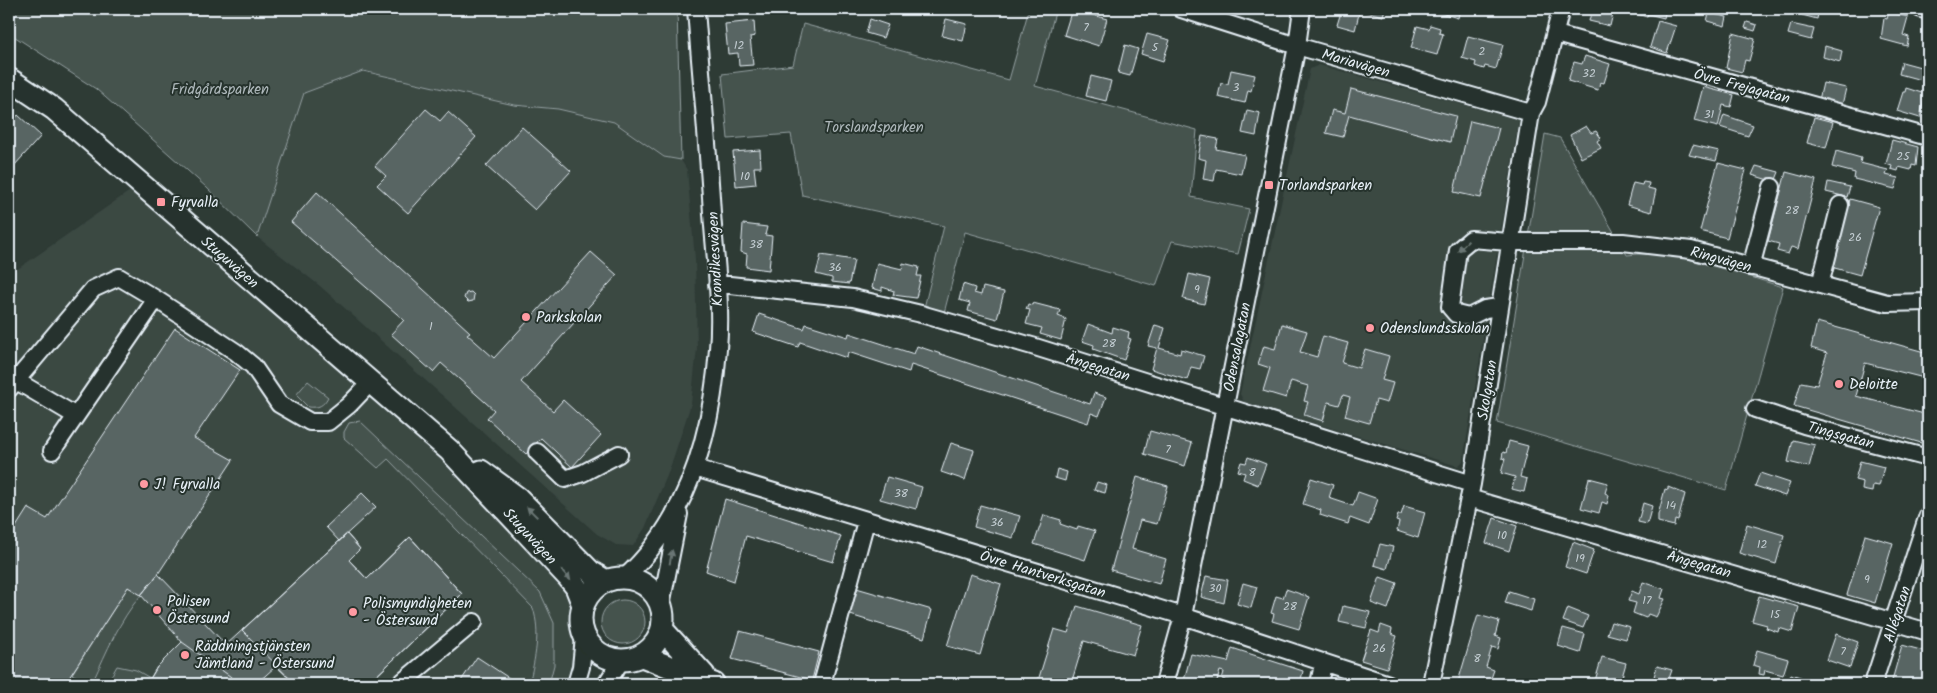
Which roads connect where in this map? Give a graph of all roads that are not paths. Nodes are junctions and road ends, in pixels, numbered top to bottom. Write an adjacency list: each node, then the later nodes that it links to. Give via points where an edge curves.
1 (696, 9): 16 (street, Krondikesvägen)
2 (1181, 9): 8 (street, Mariavägen)
3 (1302, 9): 8 (street, Odensalagatan)
4 (1561, 9): 7 (street, Skolgatan)
5 (1920, 9): 6 (street)
6 (1928, 11)
7 (1556, 34): 10 (street, Skolgatan); 11 (street, Övre Frejagatan)
8 (1297, 46): 10 (street, Mariavägen); 23 (street, Odensalagatan)
9 (9, 79): 21 (main road, Stuguvägen, via 54,109)
10 (1531, 113): 14 (street, Skolgatan)
11 (1928, 137)
12 (1772, 187): 15 (street)
13 (1840, 204): 17 (street)
14 (1509, 242): 15 (street, Ringvägen, via 1623,242 1691,250); 20 (street, Skolgatan); 20 (street, Ringvägen, one-way to 20, via 1471,239 1458,250 1450,308 1456,314 1469,317 1485,309)
15 (1751, 267): 17 (street, Ringvägen)
16 (717, 285): 23 (street, Ängegatan, via 875,303 1028,345); 31 (street, Krondikesvägen, via 718,348 712,401)
17 (1820, 286): 19 (street, Ringvägen, via 1887,304)
18 (156, 298): 21 (street, via 236,352 252,366 279,404 310,422 328,422); 22 (street, via 119,277 92,289); 25 (street)
19 (1928, 302)
20 (1499, 307): 32 (street, Skolgatan)
21 (370, 383): 26 (main road, Stuguvägen)
22 (12, 385): 25 (street)
23 (1225, 407): 32 (street, Ängegatan); 39 (street, Odensalagatan)
24 (1755, 409): 30 (street, Tingsgatan)
25 (76, 416): 27 (street)
26 (449, 450): 36 (main road, Stuguvägen, one-way to 26, via 591,572 518,498); 37 (main road, Stuguvägen, one-way to 37, via 568,577)
27 (52, 451)
28 (537, 452): 29 (street, via 566,479)
29 (618, 454)
30 (1928, 458)
31 (695, 468): 33 (street, Krondikesvägen); 35 (street, Övre Hantverksgatan)
32 (1470, 491): 41 (street, Ängegatan); 56 (street, Skolgatan)
33 (681, 504): 36 (street, Krondikesvägen, via 650,552); 38 (street, Krondikesvägen, one-way to 33)
34 (1928, 514): 41 (street, Allégatan)
35 (866, 521): 39 (street, Övre Hantverksgatan); 52 (street)
36 (615, 579): 37 (main road, via 592,591); 38 (main road, via 640,582 653,591)
37 (583, 605): 44 (main road, via 580,621)
38 (661, 605): 42 (main road)
39 (1183, 616): 47 (street, Övre Hantverksgatan); 53 (street, Odensalagatan)
40 (474, 622): 48 (street)
41 (1894, 622): 43 (street, Ängegatan); 57 (street, Allégatan)
42 (662, 630): 45 (main road, via 655,645); 51 (main road)
43 (1928, 632)
44 (584, 637): 46 (main road, via 606,658); 49 (street)
45 (642, 656): 46 (main road); 51 (main road)
46 (621, 661): 50 (street)
47 (1323, 664): 54 (street); 55 (street, Övre Hantverksgatan)
48 (400, 684)
49 (576, 684)
50 (606, 684)
51 (712, 684)
52 (822, 684)
53 (1164, 684)
54 (1318, 684)
55 (1389, 684)
56 (1431, 684)
57 (1873, 684)

